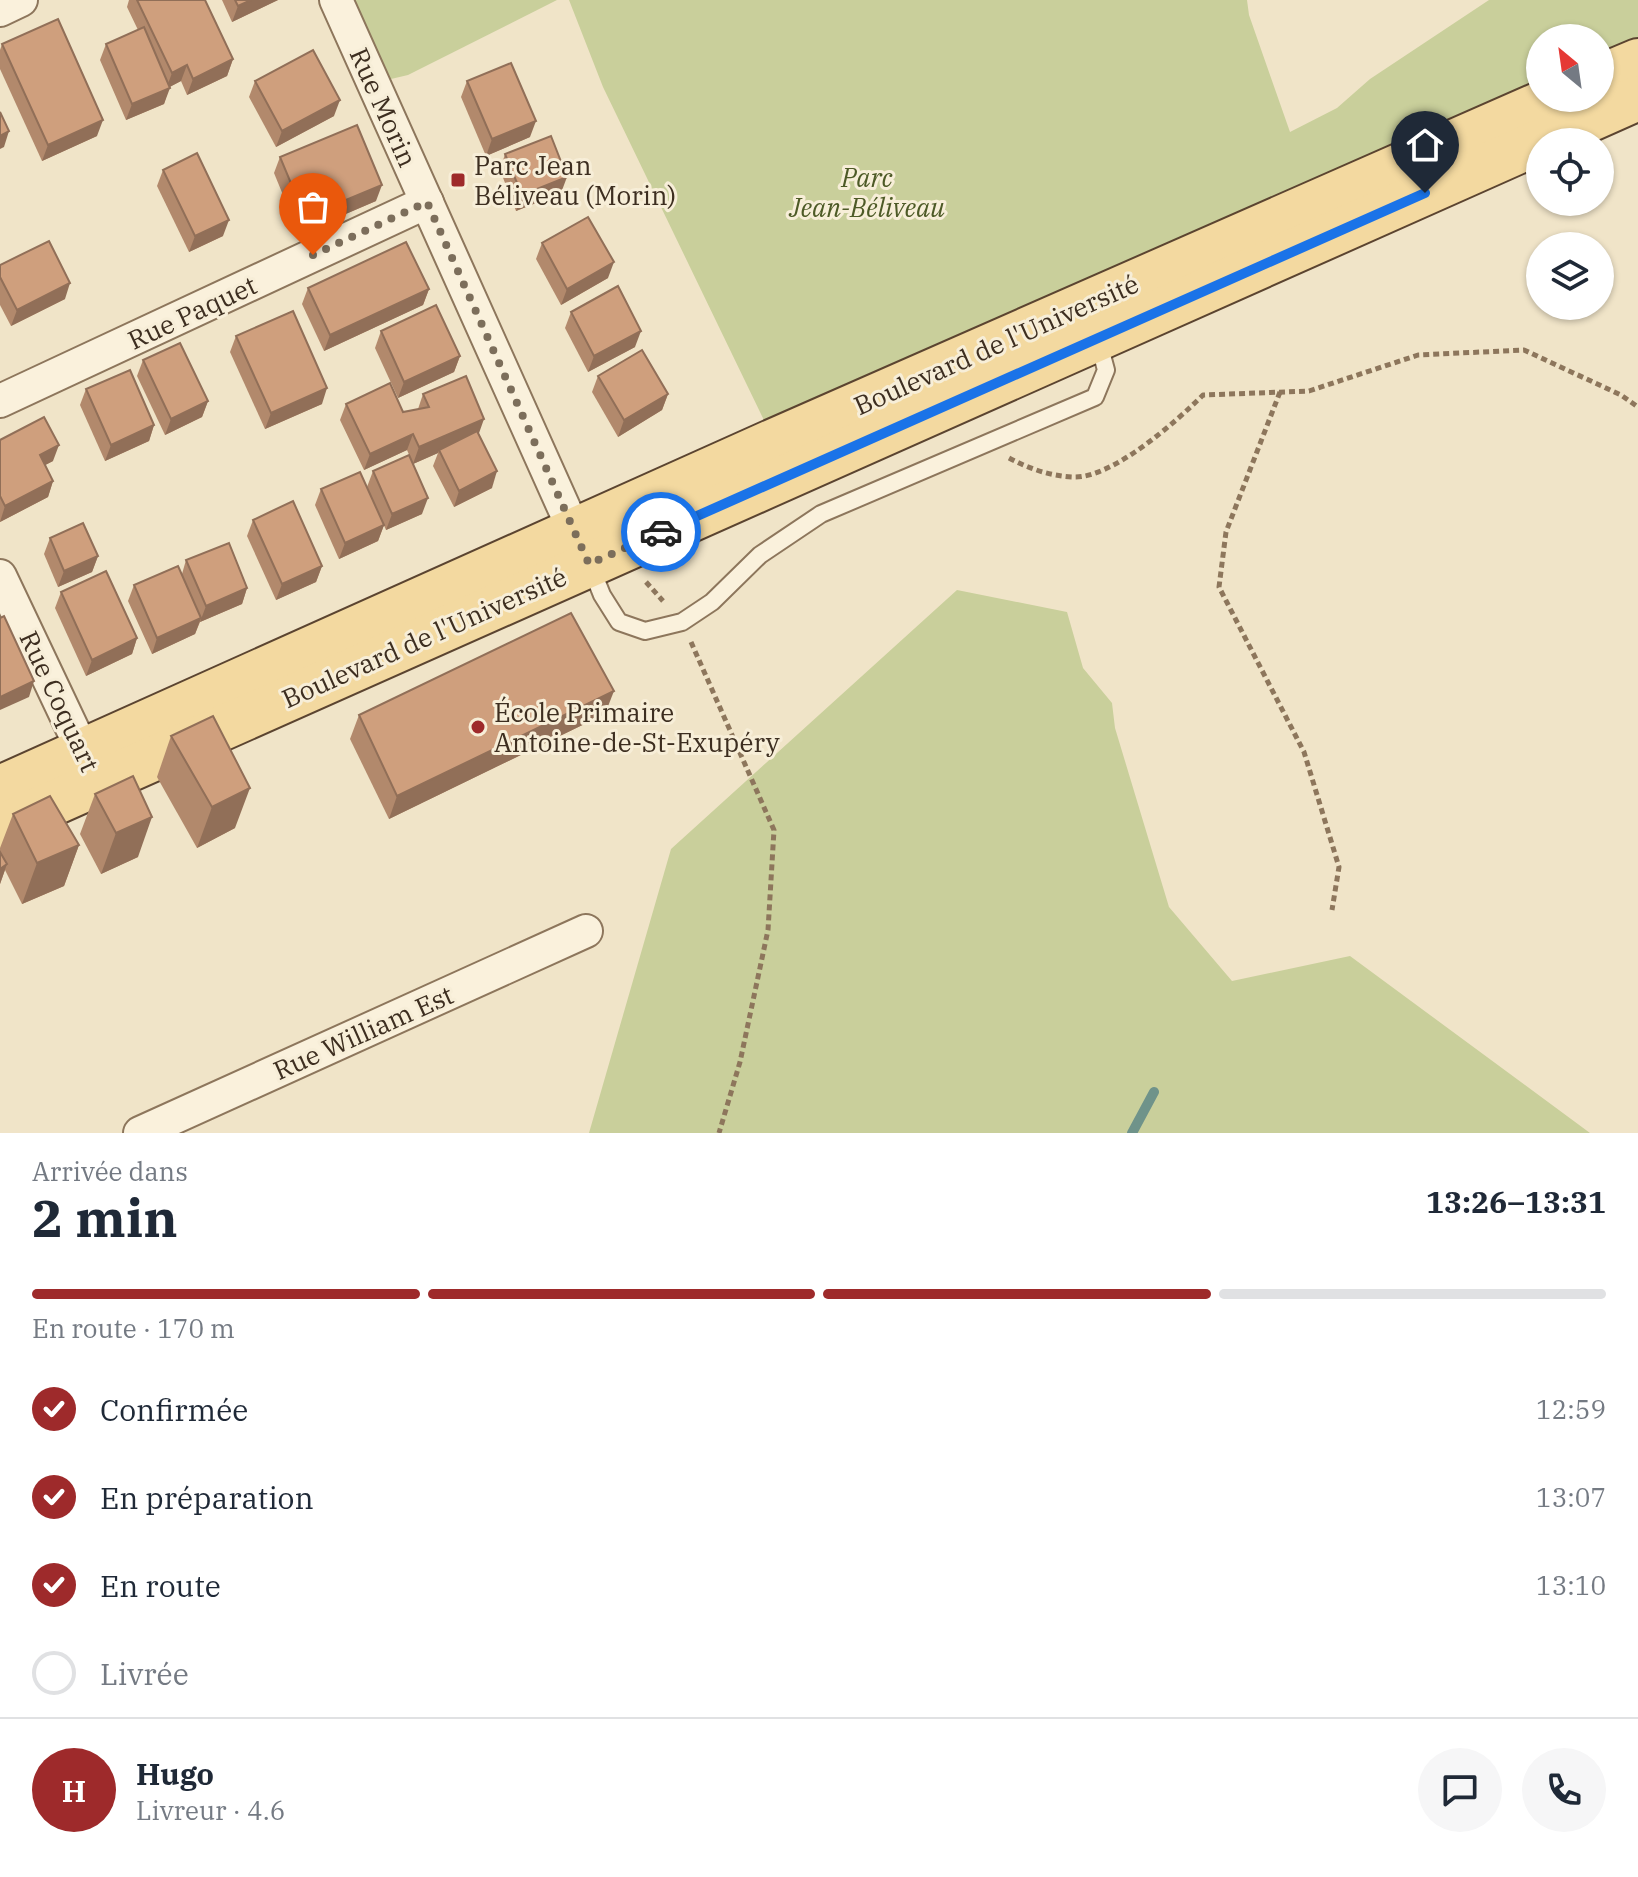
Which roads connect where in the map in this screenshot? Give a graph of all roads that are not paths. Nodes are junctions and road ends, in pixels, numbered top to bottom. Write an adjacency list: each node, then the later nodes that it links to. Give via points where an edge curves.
1 (21, 0): 3 (street)
2 (336, 0): 8 (street, Rue Morin)
3 (0, 10)
4 (1638, 61): 5 (main road)
5 (1614, 71)
6 (1638, 98): 9 (main road, Boulevard de l'Université)
7 (1526, 111): 11 (main road, Boulevard de l'Université)
8 (427, 202): 10 (street, Rue Paquet); 11 (street, Rue Morin)
9 (1098, 340): 11 (main road, Boulevard de l'Université); 11 (lane, via 1106,370 1095,397 821,514 760,555 712,602 682,622 645,631 619,622)
10 (0, 401)
11 (582, 547): 13 (main road, Boulevard de l'Université)
12 (0, 576): 13 (street, Rue Coquart)
13 (91, 767): 14 (main road, Boulevard de l'Université); 15 (main road, Boulevard de l'Université)
14 (0, 788)
15 (0, 827)
16 (586, 931): 17 (street, Rue William Est)
17 (140, 1133)

